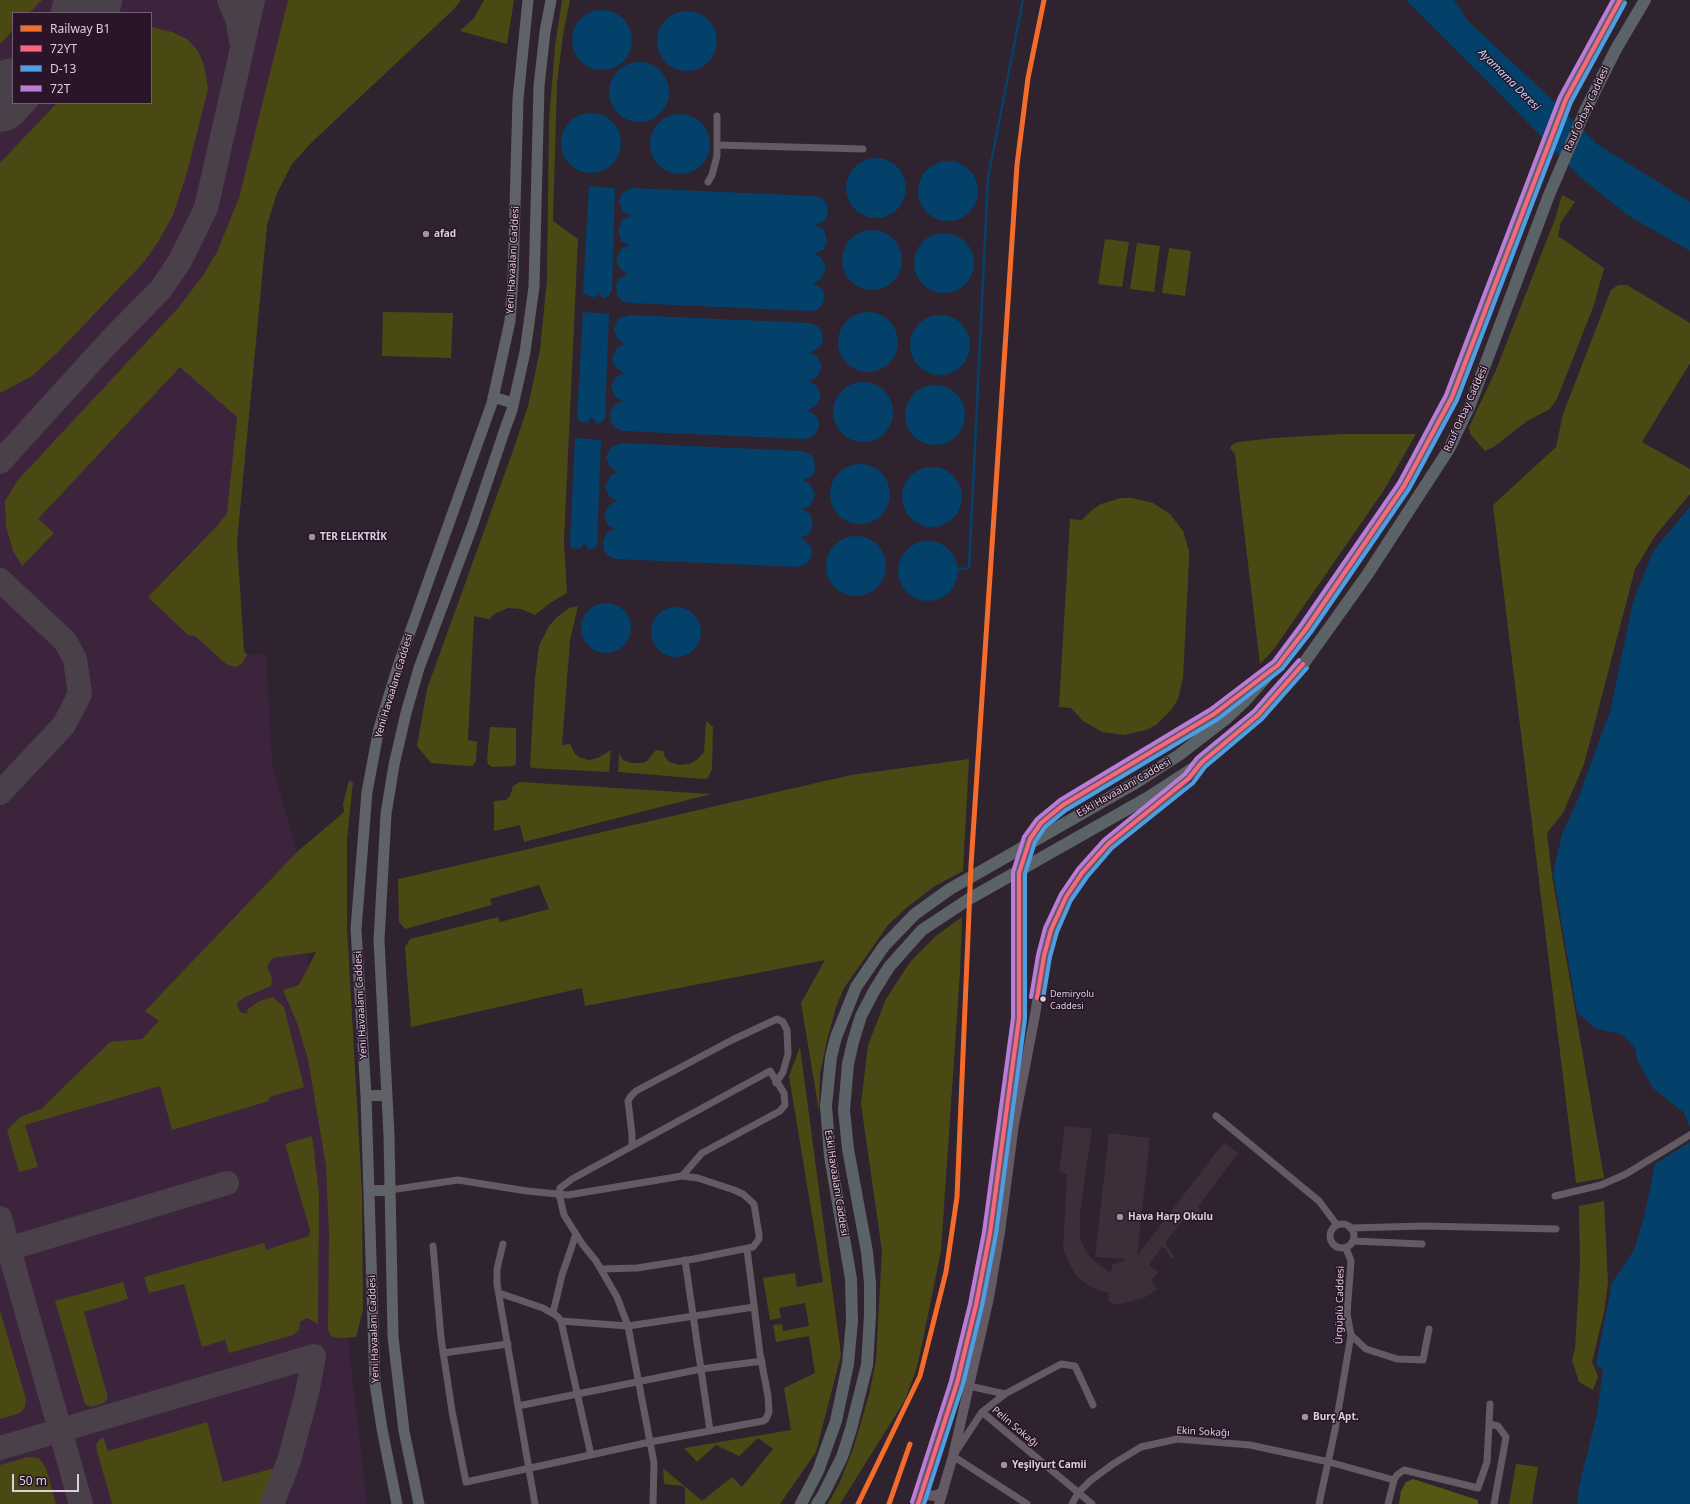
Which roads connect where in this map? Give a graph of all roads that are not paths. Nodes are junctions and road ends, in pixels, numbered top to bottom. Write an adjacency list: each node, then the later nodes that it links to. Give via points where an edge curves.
1 (528, 0): 9 (main road, Yeni Havaalanı Caddesi, via 518,99 510,313)
2 (551, 0): 10 (main road, Yeni Havaalanı Caddesi, via 539,86 534,286 525,352)
3 (1620, 0): 11 (highway, Rauf Orbay Caddesi, via 1566,98 1452,397 1431,439 1380,522 1306,630)
4 (1645, 0): 12 (highway, Rauf Orbay Caddesi, via 1616,49 1585,111 1560,169 1470,405 1443,461 1367,576 1304,663 1258,715)
5 (717, 116): 6 (street)
6 (717, 145): 7 (street); 8 (street, via 717,156)
7 (864, 149)
8 (708, 182)
9 (493, 397): 10 (main road); 15 (main road, Yeni Havaalanı Caddesi, via 399,663 379,728 367,792 356,929)
10 (513, 403): 14 (main road, Yeni Havaalanı Caddesi, via 472,527 419,668 394,765 386,814 379,940)
11 (1278, 665): 49 (main road, via 1214,714 1063,805 1041,823 1026,848 1020,873 1019,1018 990,1233); 68 (highway, Eski Havaalanı Caddesi, via 1227,718 1179,755 1137,782 950,889 915,914 884,946 856,987 844,1013 832,1051 826,1106 830,1156 851,1280 852,1320 848,1364 836,1421 818,1471)
12 (1201, 763): 50 (main road, via 1189,778 1108,844 1082,873 1066,897 1051,930 1044,956 1014,1124 989,1298); 69 (highway, Eski Havaalanı Caddesi, via 1147,798 968,899 922,930 888,967 861,1016 848,1064 844,1110 868,1268 870,1315 866,1365 842,1457)
13 (776, 1083): 18 (street, via 770,1071); 18 (street, via 783,1072 788,1054 787,1030 783,1022 777,1019 636,1091 628,1101); 19 (street, via 784,1093 786,1101 780,1111 702,1153)
14 (387, 1095): 15 (main road); 20 (main road, Yeni Havaalanı Caddesi)
15 (366, 1096): 21 (main road, Yeni Havaalanı Caddesi)
16 (1216, 1116): 24 (street, via 1319,1201)
17 (1690, 1135): 23 (street, via 1626,1174 1601,1185)
18 (632, 1146): 22 (street, via 572,1179 560,1188)
19 (682, 1176): 22 (street, via 568,1195); 33 (street, via 718,1184 750,1198 754,1204 760,1235 756,1244)
20 (390, 1190): 21 (main road); 22 (street, via 458,1180); 71 (main road, Yeni Havaalanı Caddesi, via 393,1337 404,1431)
21 (370, 1191): 70 (main road, Yeni Havaalanı Caddesi, via 375,1383)
22 (559, 1194): 27 (street, via 564,1215)
23 (1555, 1196)
24 (1337, 1225): 25 (street, via 1347,1225); 32 (street, via 1330,1231 1330,1240 1337,1247)
25 (1350, 1228): 26 (street, via 1424,1226); 28 (street, via 1353,1232)
26 (1556, 1229)
27 (576, 1234): 35 (street); 38 (street)
28 (1353, 1241): 30 (street); 32 (street)
29 (503, 1244): 36 (street, via 497,1269)
30 (1422, 1244)
31 (433, 1246): 45 (street)
32 (1346, 1248): 43 (street, Ürgüplü Caddesi, via 1351,1261 1348,1314)
33 (747, 1249): 34 (street); 37 (street)
34 (686, 1260): 35 (street, via 637,1268); 39 (street)
35 (601, 1269): 41 (street, via 617,1297)
36 (499, 1293): 38 (street); 44 (street)
37 (754, 1307): 39 (street); 46 (street)
38 (553, 1312): 40 (street)
39 (694, 1316): 41 (street); 47 (street)
40 (561, 1321): 41 (street); 52 (street)
41 (628, 1326): 48 (street)
42 (1429, 1329): 43 (street, via 1423,1360 1397,1358 1366,1349)
43 (1351, 1334): 62 (street, Ürgüplü Caddesi)
44 (508, 1344): 45 (street); 55 (street)
45 (444, 1353): 63 (street, via 466,1482)
46 (762, 1362): 47 (street); 58 (street, via 769,1412 766,1419)
47 (701, 1370): 48 (street); 58 (street)
48 (640, 1383): 52 (street); 59 (street)
49 (957, 1383): 50 (main road); 65 (main road)
50 (969, 1386): 51 (street); 61 (main road)
51 (1005, 1394): 54 (street, via 1061,1364 1075,1366); 56 (street)
52 (577, 1395): 55 (street); 60 (street)
53 (1490, 1404): 57 (street)
54 (1093, 1405)
55 (518, 1406): 63 (street)
56 (982, 1412): 61 (street); 67 (street, Pelin Sokağı)
57 (1489, 1424): 64 (street, via 1487,1462 1478,1488 1404,1470); 81 (street, via 1498,1426 1506,1437)
58 (710, 1432): 59 (street)
59 (650, 1442): 60 (street); 73 (street, via 654,1463)
60 (591, 1455): 63 (street)
61 (953, 1456): 66 (main road); 76 (street)
62 (1328, 1462): 64 (street, Ekin Sokağı); 67 (street, Ekin Sokağı, via 1250,1445 1177,1439 1142,1447 1113,1464); 79 (street, Ürgüplü Caddesi)
63 (528, 1469): 72 (street)
64 (1394, 1480): 80 (street)
65 (923, 1491): 66 (main road, via 927,1495 935,1496); 74 (main road)
66 (942, 1492): 75 (main road)
67 (1078, 1493): 77 (street, Ekin Sokağı); 78 (street, Pelin Sokağı)
68 (801, 1501)
69 (820, 1501)
70 (397, 1504)
71 (419, 1504)
72 (535, 1504)
73 (653, 1504)
74 (918, 1504)
75 (939, 1504)
76 (1027, 1504)
77 (1072, 1504)
78 (1092, 1504)
79 (1319, 1504)
80 (1388, 1504)
81 (1494, 1504)

